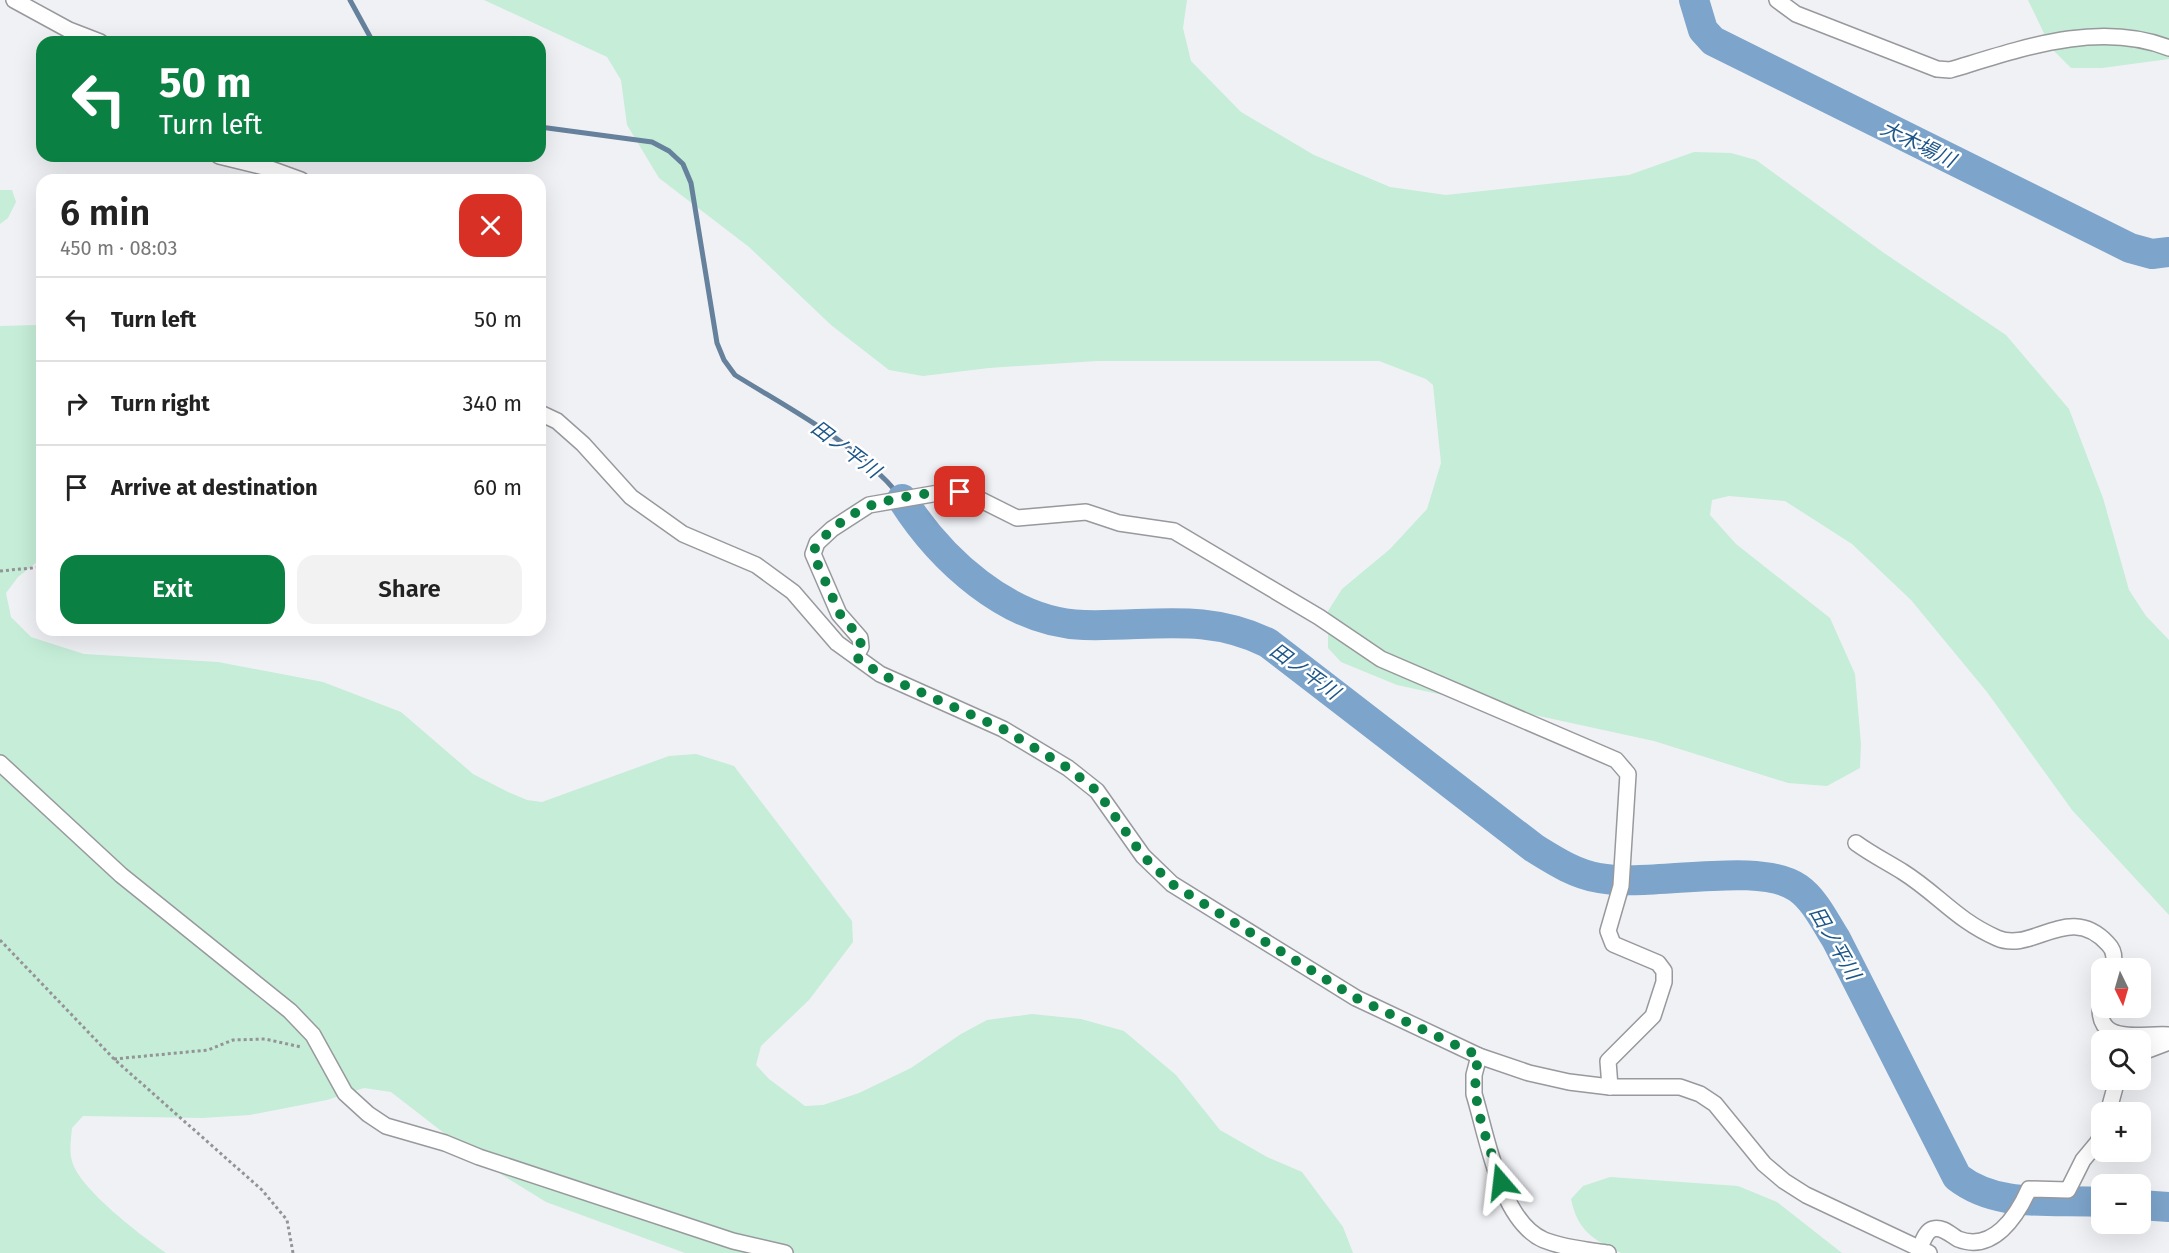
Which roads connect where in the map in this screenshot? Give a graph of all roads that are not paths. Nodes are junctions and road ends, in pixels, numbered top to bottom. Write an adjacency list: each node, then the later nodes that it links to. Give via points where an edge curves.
1 (14, 0): 3 (street)
2 (1777, 0): 4 (street, via 1796,14 1937,69 1950,70 2027,47 2105,34 2146,39)
3 (84, 36)
4 (2169, 48)
5 (244, 162): 6 (street)
6 (284, 174)
7 (546, 416): 8 (street, via 583,444 632,497 683,534 756,565 793,592 837,643)
8 (856, 657): 16 (street, via 880,674 1003,729 1068,768 1097,791 1143,856 1172,884 1356,998); 17 (street, via 860,638 840,614 813,554 814,548 832,529 869,505 960,492 1017,518 1086,512 1119,523 1174,531 1319,616 1381,659 1616,760 1628,774 1621,879 1609,938 1613,944 1659,963 1664,982 1653,1016 1608,1061)
9 (0, 763): 20 (street, via 121,875 290,1011 313,1035 345,1093 386,1126 733,1241)
10 (1856, 843): 11 (street, via 1878,860 1904,872 1962,921 1999,939 2023,940 2058,928 2075,927 2091,931 2112,949)
11 (2114, 958)
12 (2102, 1018): 13 (street, via 2114,1034)
13 (2169, 1035)
14 (2169, 1042): 15 (street)
15 (2151, 1049)
16 (1479, 1056): 17 (street, via 1529,1073); 21 (street, via 1474,1094 1507,1204 1523,1226 1543,1239)
17 (1610, 1087): 19 (street, via 1680,1087 1700,1094 1714,1104 1764,1164 1784,1181)
18 (2091, 1150): 19 (street, via 2068,1190 2029,1189 2007,1227 1983,1243 1971,1244 1941,1229 1932,1229 1926,1233)
19 (1925, 1250)
20 (785, 1253)
21 (1608, 1253)

